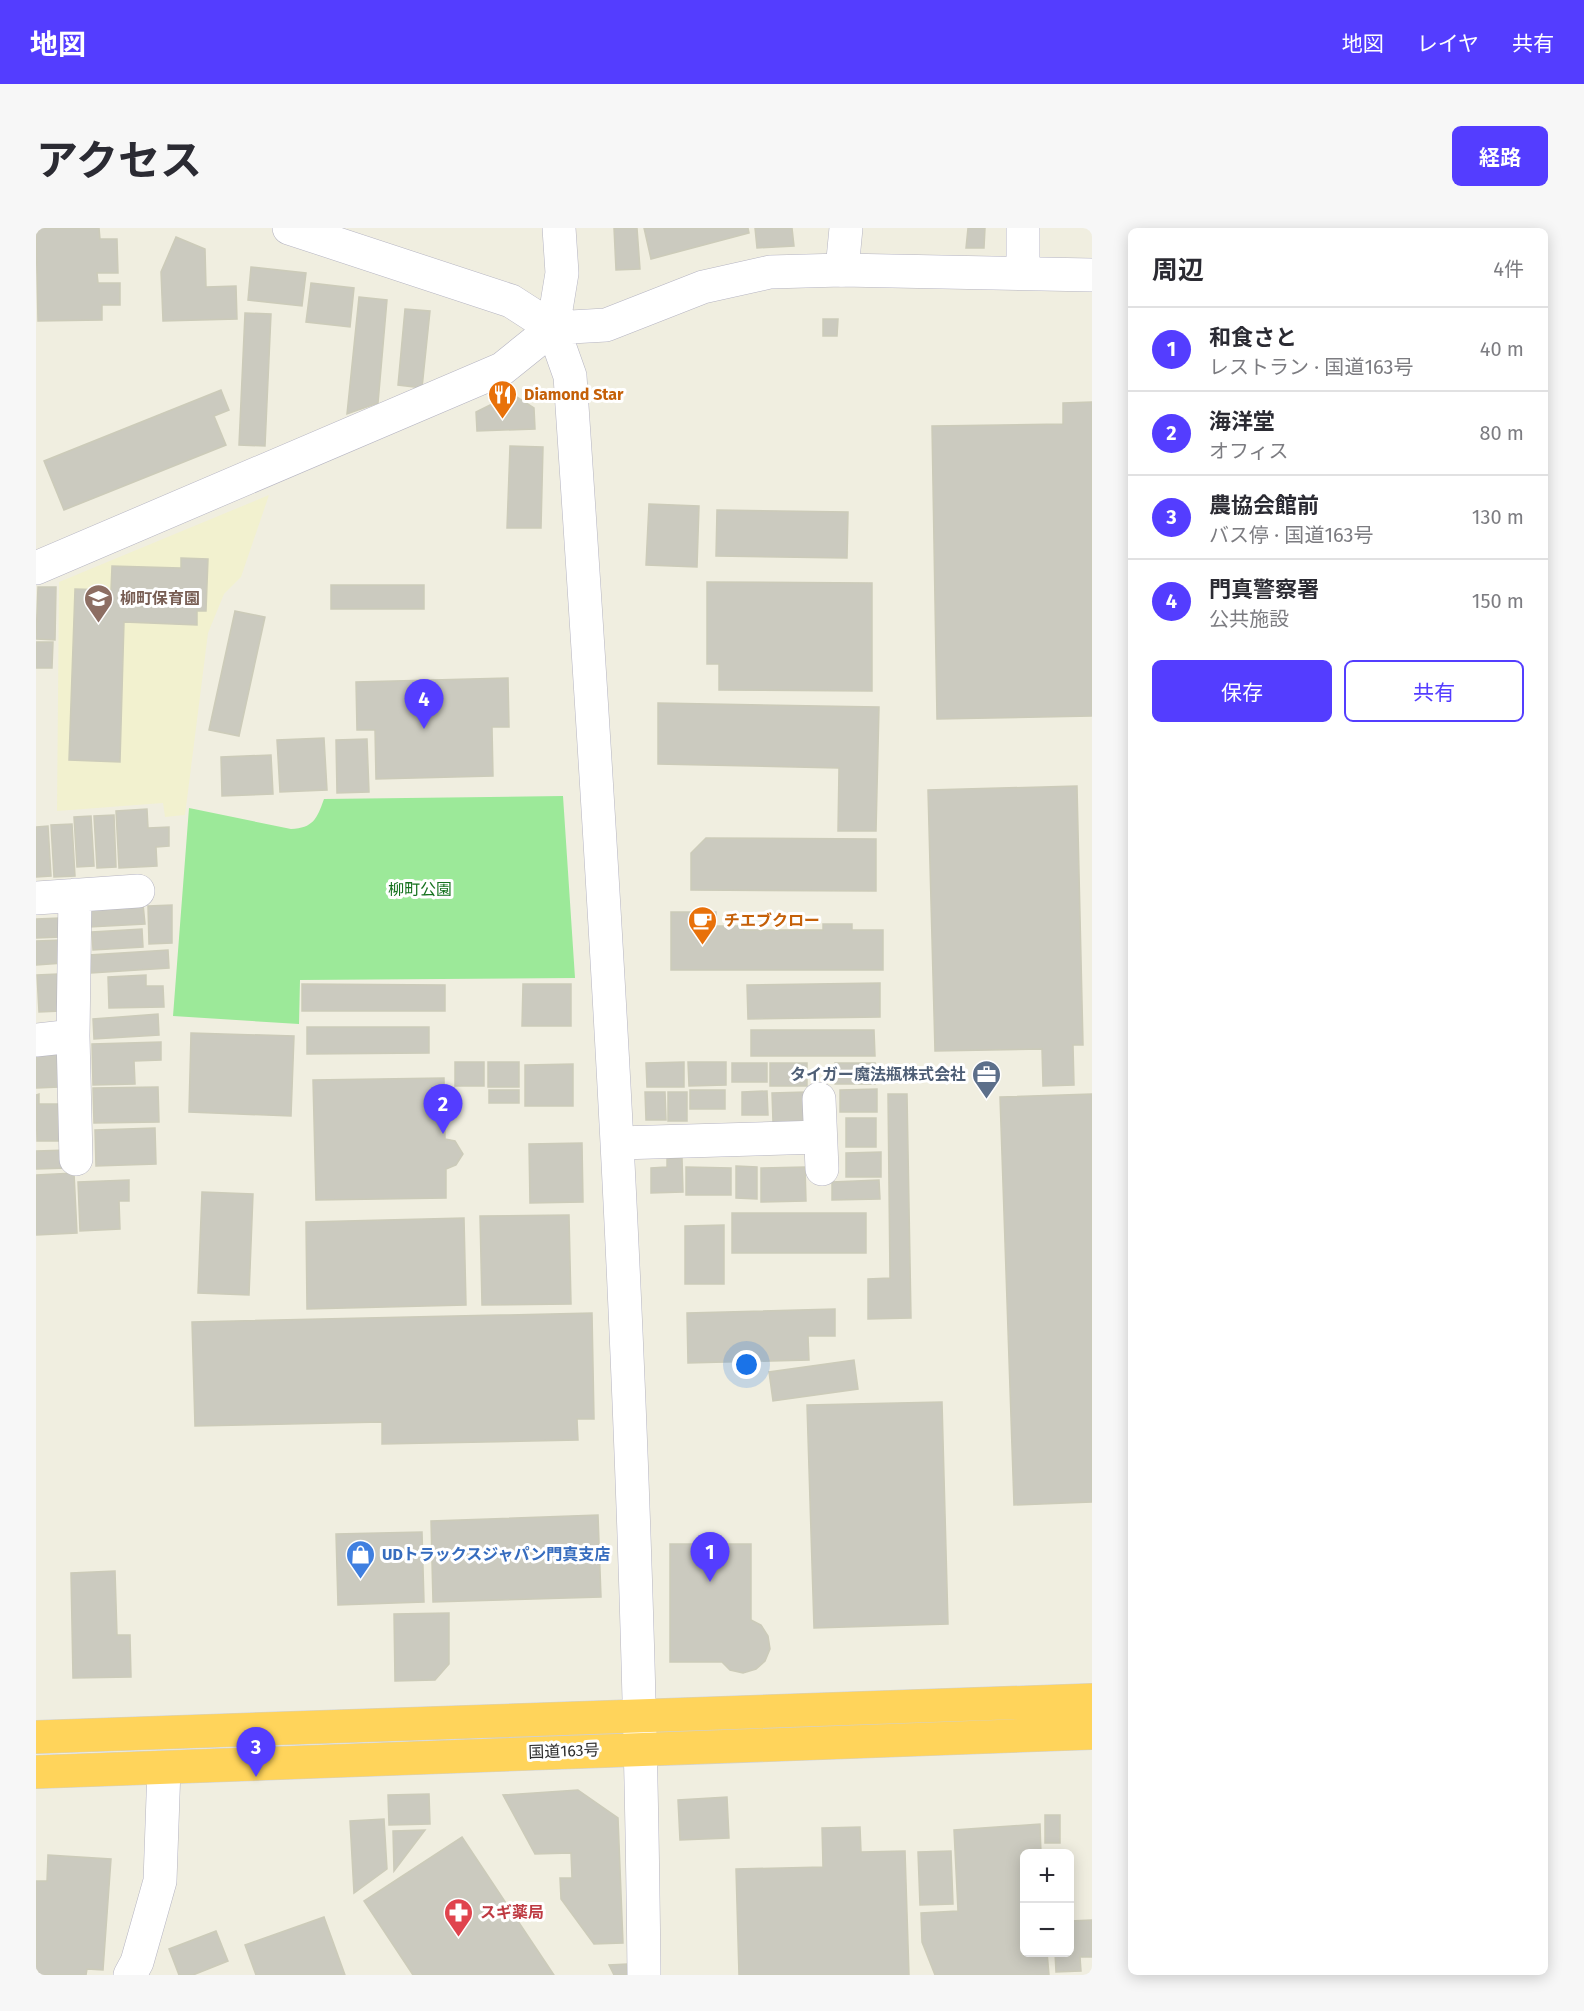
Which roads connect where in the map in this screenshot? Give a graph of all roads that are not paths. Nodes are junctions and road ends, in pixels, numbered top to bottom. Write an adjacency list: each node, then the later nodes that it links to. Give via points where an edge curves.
1 (290, 228): 8 (street, via 511,301)
2 (559, 228): 8 (street, via 562,273)
3 (846, 228): 5 (street)
4 (1023, 228): 6 (street)
5 (842, 270): 6 (street); 8 (street, via 770,272 703,287 606,325)
6 (1023, 273): 7 (street)
7 (1092, 275)
8 (553, 328): 9 (street, via 502,369); 16 (street, via 570,376)
9 (36, 568)
10 (138, 891): 11 (street)
11 (75, 895): 12 (street); 13 (street)
12 (36, 898)
13 (73, 1036): 14 (street); 17 (street)
14 (36, 1040)
15 (819, 1099): 16 (street, via 821,1153)
16 (619, 1143): 19 (street)
17 (76, 1159)
18 (1092, 1700): 19 (highway, 国道163号)
19 (641, 1732): 20 (highway, 国道163号); 21 (highway, 国道163号); 22 (highway, 国道163号); 25 (street)
20 (1092, 1733)
21 (36, 1737)
22 (164, 1768): 23 (highway, 国道163号); 24 (street, via 160,1881)
23 (36, 1772)
24 (130, 1975)
25 (644, 1975)

